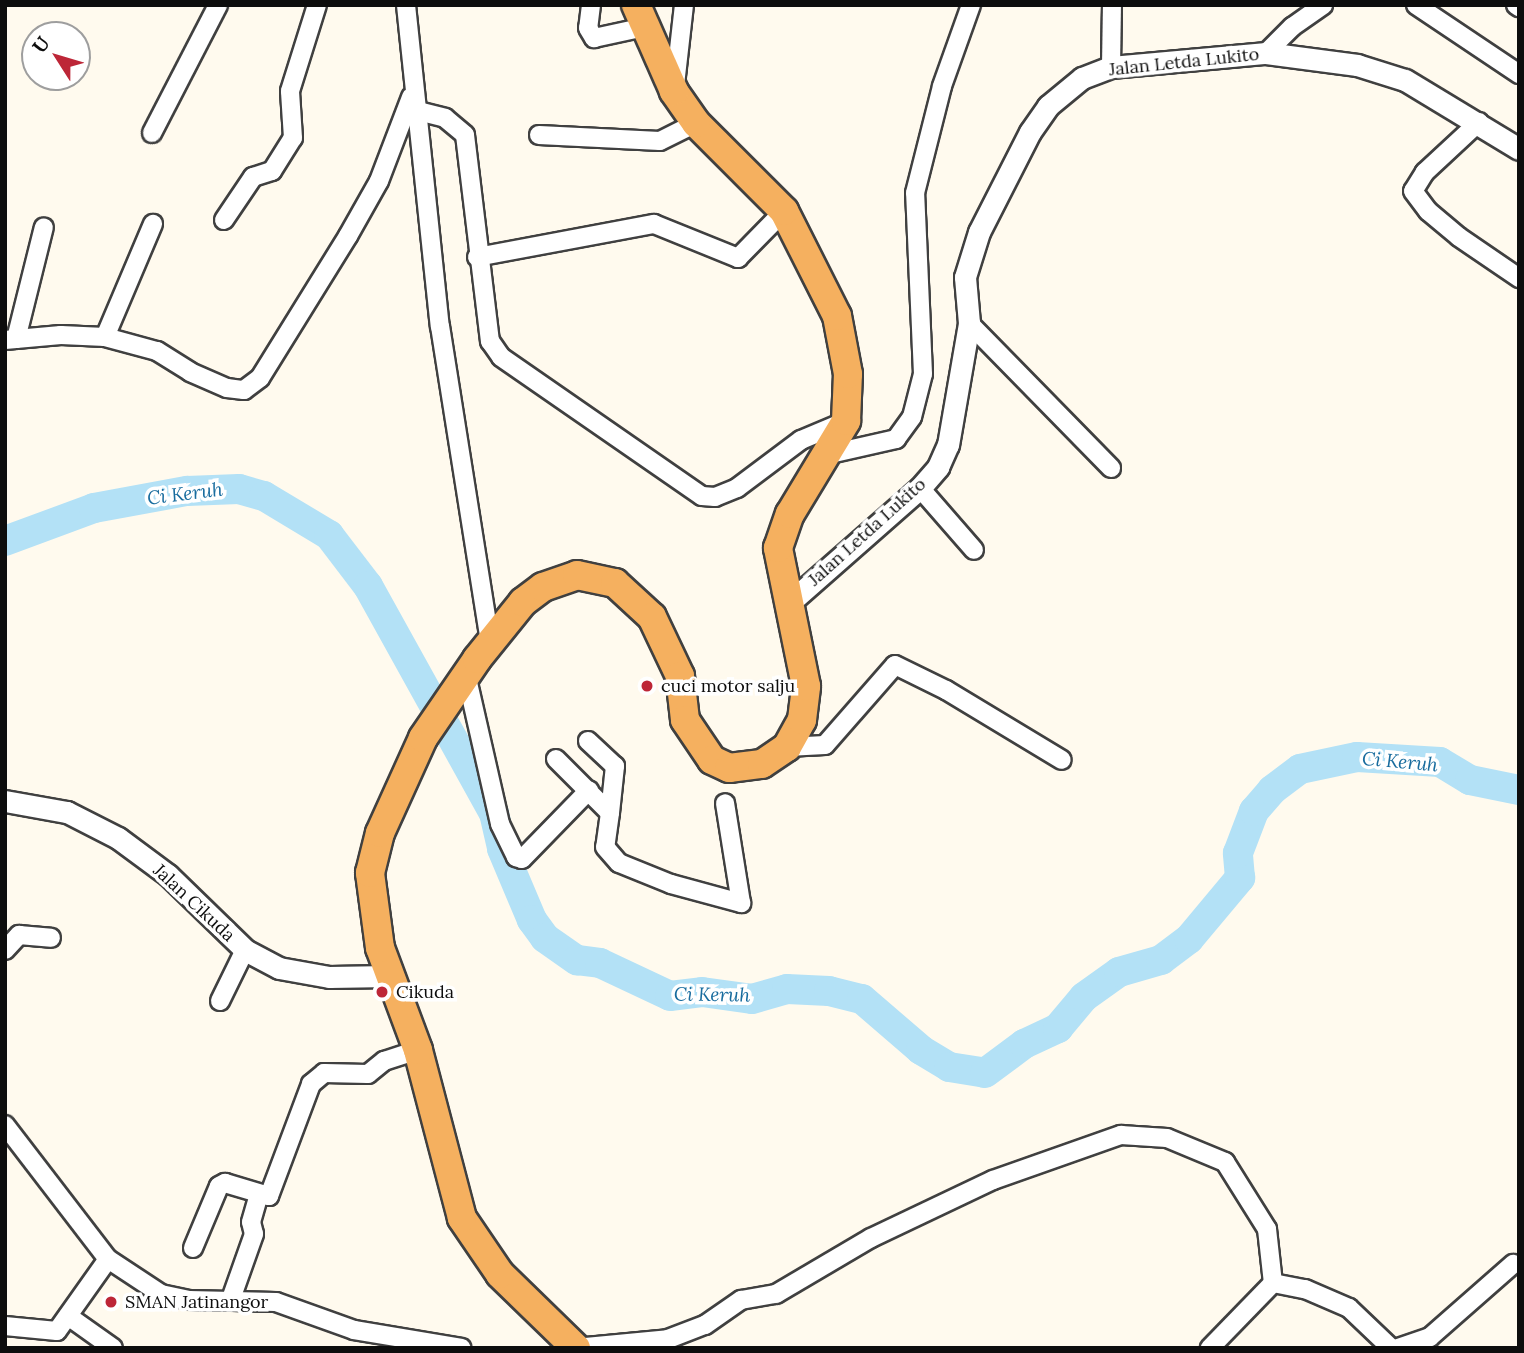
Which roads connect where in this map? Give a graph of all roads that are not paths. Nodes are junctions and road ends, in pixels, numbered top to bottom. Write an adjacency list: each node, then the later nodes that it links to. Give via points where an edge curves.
1 (218, 5): 19 (street)
2 (317, 5): 23 (street, via 290,91 293,138 272,172 253,177)
3 (405, 5): 15 (street)
4 (590, 5): 10 (street, via 588,28 594,38)
5 (684, 5): 14 (street)
6 (971, 5): 32 (street, via 939,97 915,193 923,374 912,417 896,439)
7 (1112, 5): 12 (street)
8 (1323, 5): 11 (street, via 1292,26)
9 (1416, 5): 13 (street)
10 (640, 16): 14 (highway)
11 (1266, 53): 12 (street, Jalan Letda Lukito); 17 (street, Jalan Letda Lukito, via 1357,65 1405,80)
12 (1111, 67): 28 (street, Jalan Letda Lukito, via 1082,78 1048,106 1030,132 979,232 965,276)
13 (1519, 74)
14 (674, 90): 18 (highway)
15 (414, 91): 16 (street); 29 (street, via 379,181 260,379 244,390 227,388 157,351)
16 (414, 110): 26 (street, via 444,118 465,135); 37 (street, via 440,326)
17 (1479, 122): 21 (street, Jalan Letda Lukito); 27 (street, via 1425,172 1413,191 1428,211)
18 (696, 123): 20 (street, via 660,141); 22 (highway)
19 (152, 133)
20 (539, 135)
21 (1519, 149)
22 (784, 211): 26 (street, via 738,258 654,224); 31 (highway, via 837,316 848,374)
23 (224, 220)
24 (153, 224): 29 (street)
25 (44, 227): 30 (street)
26 (477, 257): 31 (street, via 489,341 501,357 702,496 715,497 737,488 800,440)
27 (1519, 278)
28 (969, 323): 33 (street); 34 (street, Jalan Letda Lukito, via 948,445)
29 (105, 337): 30 (street)
30 (11, 340)
31 (846, 421): 32 (highway)
32 (830, 454): 36 (highway, via 780,536 778,560)
33 (1111, 468)
34 (920, 488): 35 (street); 36 (street, Jalan Letda Lukito)
35 (974, 550)
36 (789, 603): 40 (highway, via 806,686 802,720)
37 (490, 643): 38 (highway); 40 (highway, via 523,602 543,587 562,578 592,575 615,583 652,617 680,676 685,720 712,760 729,768 762,764)
38 (464, 677): 43 (street, via 500,824 516,857 522,859); 50 (highway, via 423,738 380,833 370,873 372,908)
39 (588, 741): 46 (street, via 615,766)
40 (787, 747): 42 (street, via 825,745 895,666 946,690)
41 (556, 759): 43 (street)
42 (1062, 760)
43 (589, 790): 46 (street)
44 (5, 801): 49 (street, Jalan Cikuda, via 66,812 118,838 168,874)
45 (725, 803): 46 (street, via 741,903 671,884 620,863 605,847)
46 (610, 813)
47 (51, 937): 48 (street, via 19,935)
48 (5, 950)
49 (245, 950): 50 (street, Jalan Cikuda, via 279,968 328,977); 51 (street)
50 (390, 976): 52 (highway)
51 (220, 1001)
52 (418, 1050): 54 (street, via 384,1062 369,1074 324,1073 311,1084 269,1196); 64 (highway, via 462,1217 500,1274)
53 (5, 1125): 56 (street)
54 (259, 1194): 55 (street, via 219,1185); 59 (street, via 251,1222 254,1234)
55 (193, 1248)
56 (108, 1259): 59 (street, via 161,1294 189,1300); 60 (street)
57 (1513, 1264): 67 (street, via 1430,1337)
58 (1273, 1283): 64 (street, via 1266,1229 1225,1162 1167,1138 1122,1135 993,1180 871,1238 776,1294 741,1300 705,1325 668,1339); 65 (street); 66 (street, via 1305,1289 1349,1308)
59 (231, 1299): 63 (street, via 276,1303 354,1330)
60 (68, 1316): 61 (street, via 51,1333); 62 (street)
61 (5, 1326)
62 (113, 1348)
63 (461, 1348)
64 (575, 1348)
65 (1210, 1348)
66 (1391, 1348)
67 (1398, 1348)

